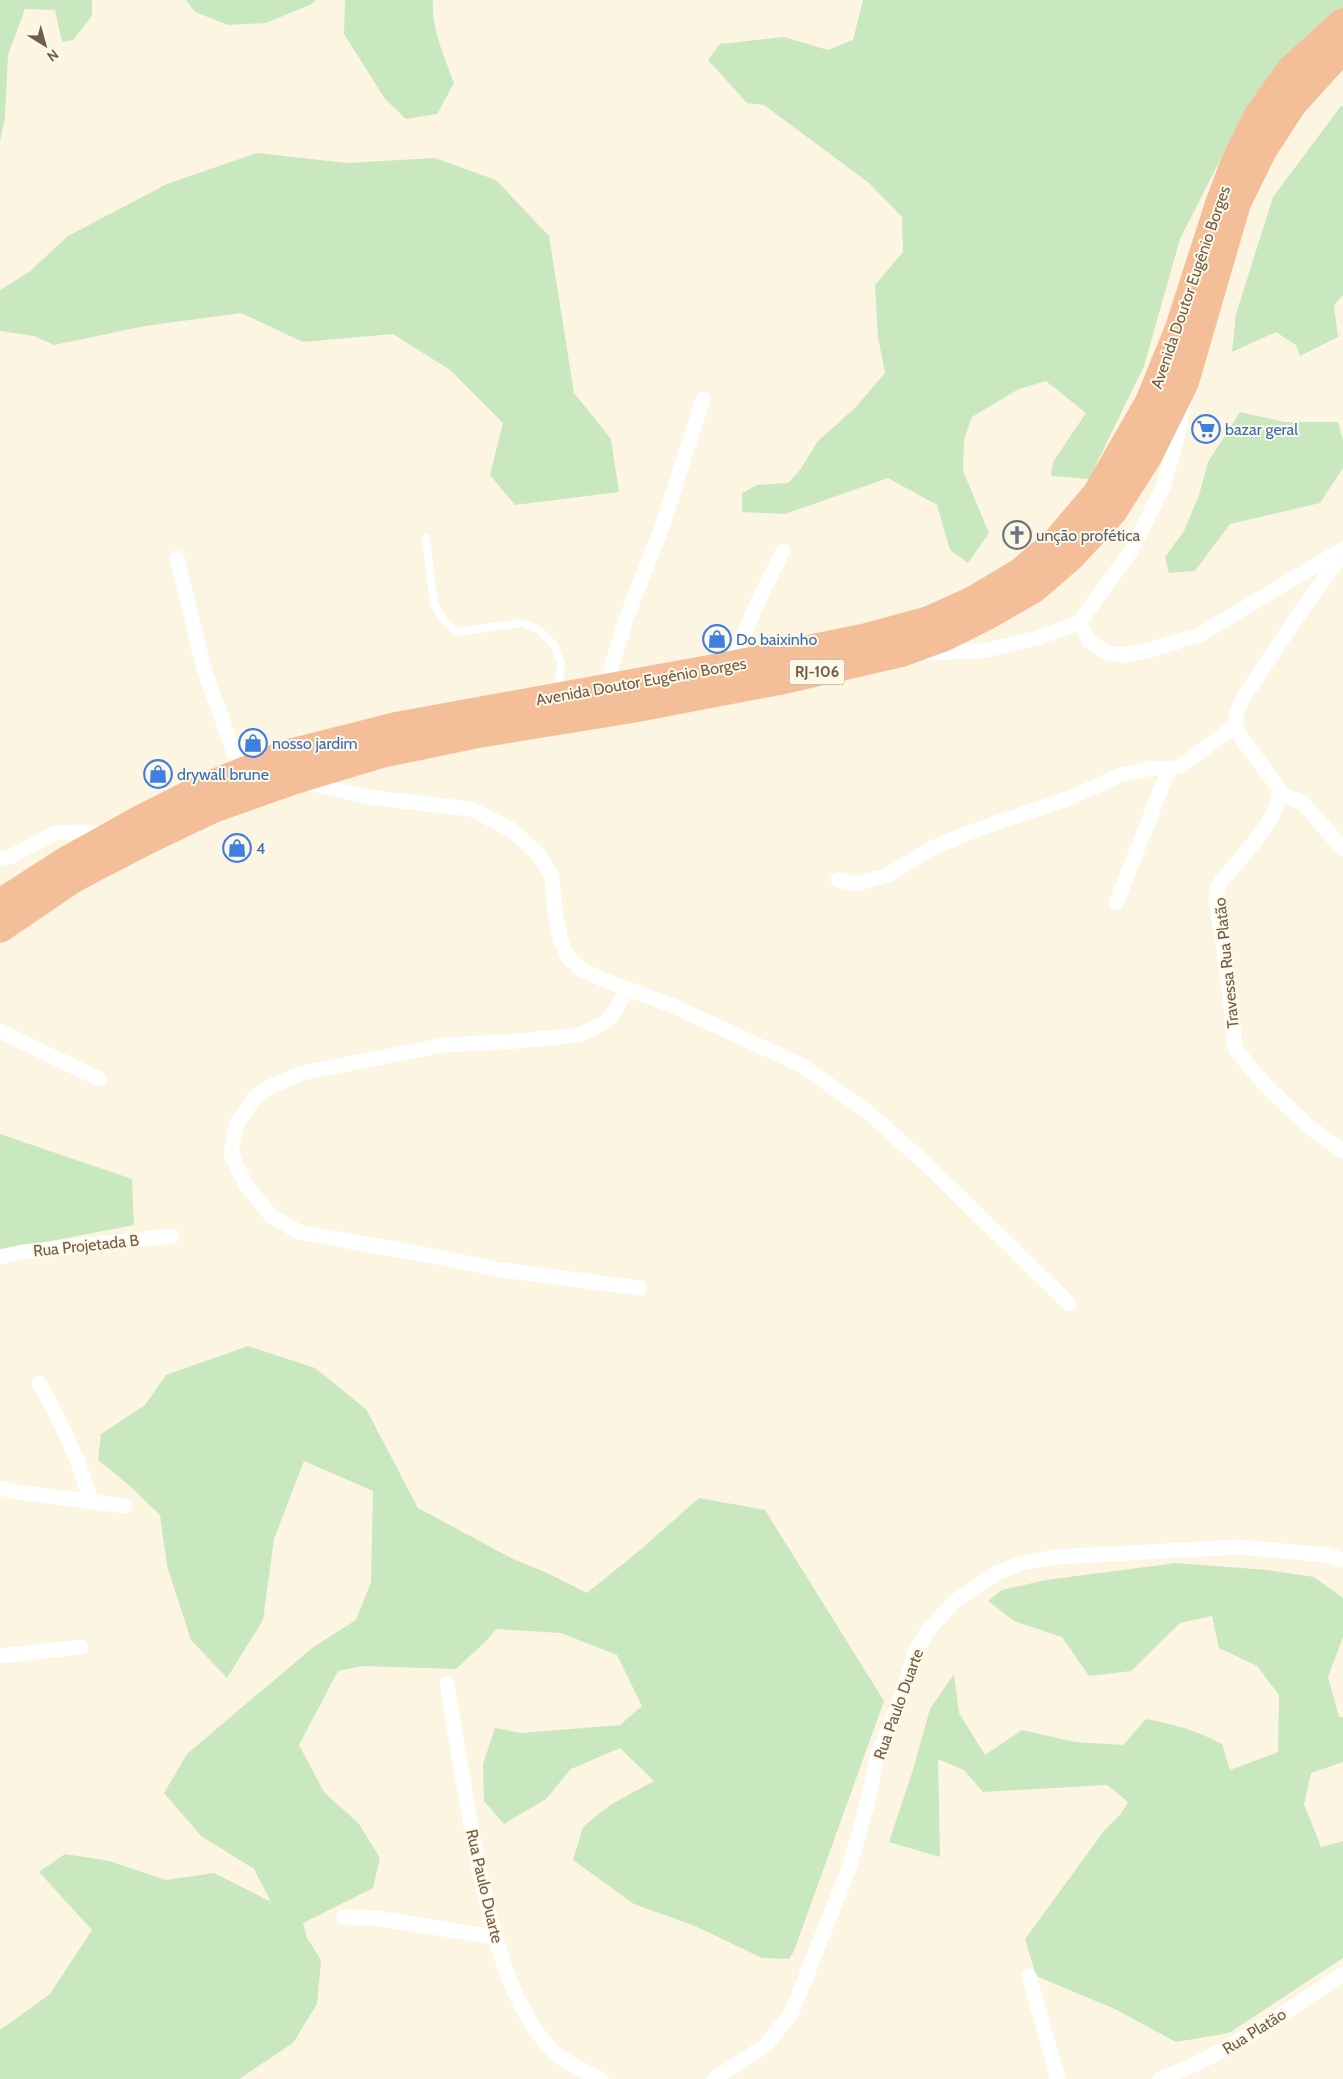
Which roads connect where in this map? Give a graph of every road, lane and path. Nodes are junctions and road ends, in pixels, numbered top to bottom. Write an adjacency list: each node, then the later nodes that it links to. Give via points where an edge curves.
1 (1343, 22): 12 (highway, Avenida Doutor Eugênio Borges / RJ-106, via 1290,70 1258,115 1234,164 1179,328 1149,402 1096,494 1057,540 1020,572 973,600 928,620 867,637)
2 (1343, 52): 3 (highway, Avenida Doutor Eugênio Borges / RJ-106, via 1293,104 1262,152 1237,203)
3 (1184, 382): 10 (street, via 1180,427 1163,487 1131,551); 11 (highway, Avenida Doutor Eugênio Borges / RJ-106, via 1149,455 1113,512 1070,558 1034,589 987,616 945,637)
4 (703, 399): 13 (street)
5 (426, 538): 14 (lane, via 434,604 442,618 456,632 522,623 539,630 554,645 561,663)
6 (1343, 549): 10 (street, via 1199,635 1146,651 1123,655 1108,653 1091,643)
7 (783, 551): 12 (street)
8 (1343, 553): 15 (street, via 1243,698 1236,715)
9 (177, 558): 17 (street, via 204,669)
10 (1079, 622): 11 (street, via 1034,639 982,651)
11 (901, 653): 18 (highway, Avenida Doutor Eugênio Borges / RJ-106, via 632,709 381,754)
12 (731, 665): 13 (highway, Avenida Doutor Eugênio Borges / RJ-106)
13 (605, 688): 14 (highway, Avenida Doutor Eugênio Borges / RJ-106)
14 (557, 696): 17 (highway, Avenida Doutor Eugênio Borges / RJ-106, via 396,726 285,754)
15 (1236, 725): 16 (street, via 1181,766); 19 (street, via 1240,736)
16 (1169, 769): 23 (street, via 1153,768 1121,775 1067,799 932,848 888,875 856,884); 25 (street)
17 (241, 772): 20 (highway, Avenida Doutor Eugênio Borges / RJ-106)
18 (295, 780): 26 (highway, Avenida Doutor Eugênio Borges / RJ-106, via 213,809 148,840 75,878); 27 (street, via 367,797 471,809 512,830 540,856 552,876 555,912 568,956 582,970)
19 (1280, 793): 21 (street, via 1303,803); 30 (street, Travessa Rua Platão, via 1269,822 1217,888 1234,1041 1241,1058 1264,1084 1309,1127)
20 (110, 835): 22 (street, via 55,833); 24 (highway, Avenida Doutor Eugênio Borges / RJ-106)
21 (1343, 849)
22 (0, 859)
23 (838, 880)
24 (0, 903)
25 (1116, 903)
26 (0, 929)
27 (627, 989): 33 (street, via 604,1024 579,1035 444,1045 302,1072 267,1088 254,1098 236,1125 231,1154 246,1185 271,1216 298,1232 501,1270); 34 (street, via 671,1005 801,1065 868,1112)
28 (0, 1031): 29 (street)
29 (99, 1079)
30 (1343, 1151)
31 (172, 1236): 32 (street, Rua Projetada B)
32 (0, 1257)
33 (640, 1288)
34 (1069, 1304)
35 (39, 1382): 37 (street, via 66,1432)
36 (0, 1488): 37 (street)
37 (91, 1502): 38 (street)
38 (125, 1506)
39 (1343, 1560): 48 (street, Rua Paulo Duarte, via 1327,1555 1239,1547 1054,1557 1022,1562 997,1573 954,1602 929,1629 915,1652 902,1697 878,1757 868,1805 848,1871 792,2012 765,2046)
40 (81, 1647): 41 (street)
41 (0, 1656)
42 (447, 1684): 44 (street, Rua Paulo Duarte)
43 (344, 1917): 44 (street, via 375,1918)
44 (494, 1937): 47 (street, Rua Paulo Duarte, via 531,2023 556,2054)
45 (1343, 1974): 50 (street, Rua Platão, via 1232,2046)
46 (1028, 1976): 49 (street)
47 (601, 2079)
48 (714, 2079)
49 (1058, 2079)
50 (1160, 2079)

